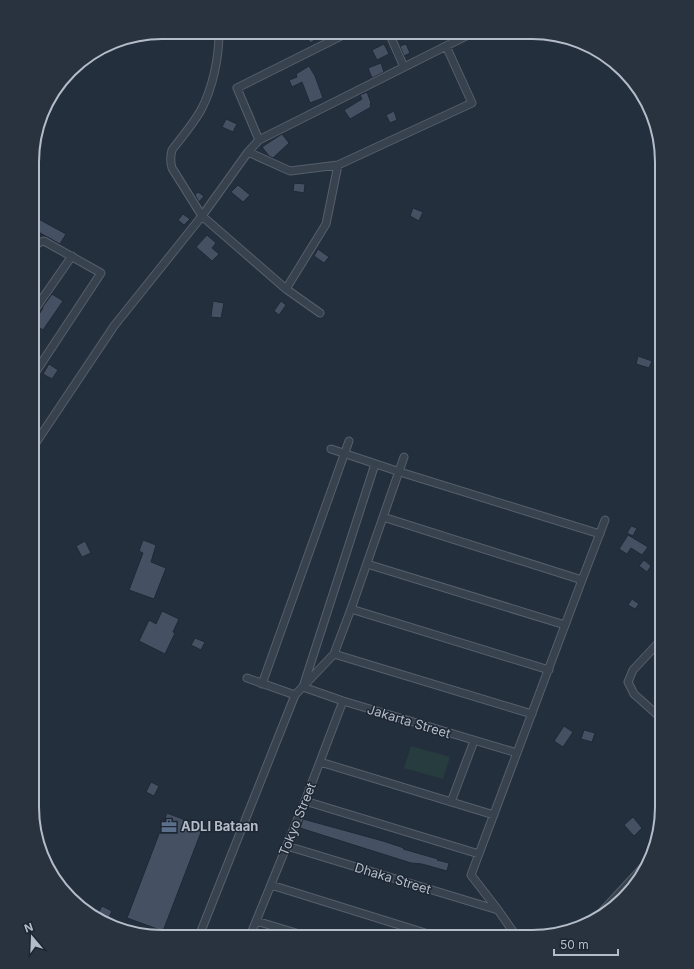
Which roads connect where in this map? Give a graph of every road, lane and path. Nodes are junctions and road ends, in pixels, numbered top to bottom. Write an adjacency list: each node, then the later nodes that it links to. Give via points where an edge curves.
1 (219, 39): 10 (street, via 214,73 201,110 170,155 172,168)
2 (333, 39): 7 (street, via 237,88)
3 (392, 39): 6 (street)
4 (460, 39): 5 (street)
5 (446, 46): 6 (street); 9 (street, via 472,103)
6 (404, 67): 7 (street)
7 (259, 140): 8 (street)
8 (248, 152): 9 (street, via 290,171); 10 (street)
9 (338, 165): 13 (street, via 326,224)
10 (202, 216): 13 (street); 17 (street, via 114,326)
11 (39, 242): 12 (street, via 44,241)
12 (72, 256): 14 (street); 16 (street, via 102,273)
13 (286, 290): 15 (street)
14 (39, 303)
15 (320, 313)
16 (39, 367)
17 (39, 438)
18 (349, 441): 20 (street)
19 (331, 449): 20 (street)
20 (345, 453): 22 (street); 35 (street)
21 (404, 457): 23 (street)
22 (375, 464): 23 (street); 36 (street)
23 (400, 472): 24 (street); 26 (street)
24 (384, 518): 27 (street); 28 (street)
25 (605, 520): 26 (street)
26 (600, 534): 28 (street)
27 (367, 564): 29 (street); 30 (street)
28 (582, 580): 30 (street)
29 (351, 609): 32 (street); 33 (street)
30 (565, 625): 33 (street)
31 (655, 646): 40 (street, via 633,670 628,682 634,694)
32 (334, 654): 36 (street); 39 (street)
33 (549, 670): 39 (street)
34 (247, 678): 35 (street)
35 (262, 684): 37 (street)
36 (303, 687): 37 (street); 38 (street, Jakarta Street)
37 (295, 695): 54 (street)
38 (343, 701): 41 (street, Jakarta Street); 43 (street, Tokyo Street)
39 (532, 714): 42 (street)
40 (655, 714)
41 (474, 741): 42 (street, Jakarta Street); 45 (street)
42 (517, 753): 46 (street)
43 (320, 762): 44 (street, Tokyo Street); 45 (street)
44 (305, 801): 47 (street, Tokyo Street); 48 (street)
45 (451, 802): 46 (street)
46 (494, 815): 48 (street)
47 (287, 846): 50 (street, Tokyo Street); 52 (street, Dhaka Street)
48 (478, 854): 52 (street, via 471,875)
49 (627, 884): 51 (street)
50 (271, 885): 53 (street, Tokyo Street); 57 (street)
51 (613, 899)
52 (498, 910): 58 (street)
53 (256, 921): 55 (street, Tokyo Street); 56 (street)
54 (201, 930)
55 (252, 930)
56 (286, 930)
57 (416, 930)
58 (511, 930)

